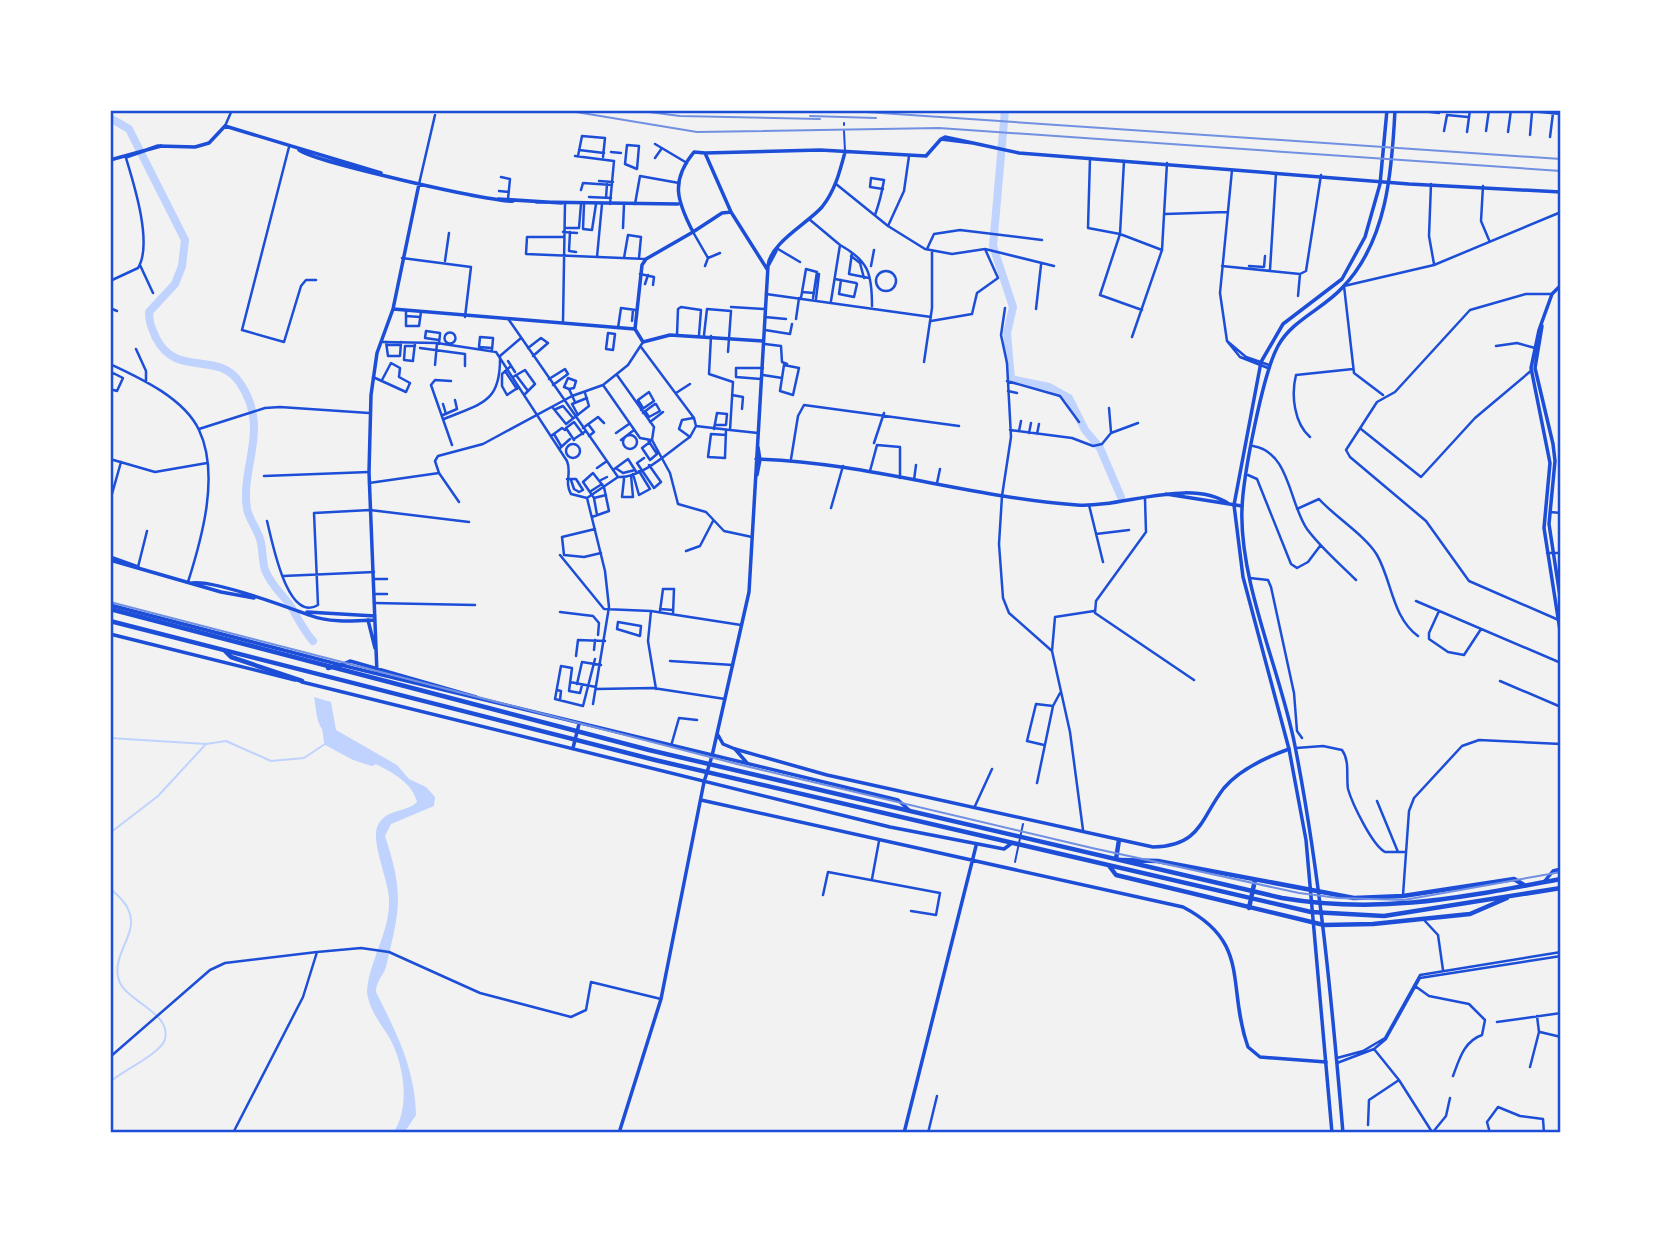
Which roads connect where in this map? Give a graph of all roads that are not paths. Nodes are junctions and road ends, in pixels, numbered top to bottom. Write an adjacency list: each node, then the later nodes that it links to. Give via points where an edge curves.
1 (232, 110): 16 (street)
2 (1387, 110): 201 (street, via 1377,198 1365,237 1332,289 1283,324)
3 (1395, 110): 134 (street, via 1384,204 1373,239)
4 (1413, 110): 5 (street)
5 (1439, 110)
6 (1469, 110): 15 (street)
7 (1489, 110): 19 (street)
8 (1511, 110): 21 (street)
9 (1518, 110): 10 (street)
10 (1532, 111): 11 (street); 22 (street)
11 (1544, 111): 12 (street)
12 (1553, 113): 13 (street); 23 (street)
13 (1561, 114)
14 (435, 116): 49 (street)
15 (1468, 117): 18 (street, via 1447,115); 20 (street)
16 (225, 126): 25 (street); 33 (street, via 210,142 195,147 159,147)
17 (844, 131): 28 (street)
18 (1444, 131)
19 (1486, 131)
20 (1467, 132)
21 (1508, 132)
22 (1530, 135)
23 (1550, 137)
24 (655, 144): 26 (street)
25 (289, 147): 49 (street); 127 (street, via 242,330 284,342 301,286 306,280)
26 (662, 148): 34 (street); 40 (street)
27 (578, 150): 29 (street); 29 (street, via 581,136 604,138); 36 (street, via 576,156)
28 (845, 152): 31 (street, via 762,149); 32 (street); 51 (street)
29 (604, 153): 36 (street)
30 (621, 153): 38 (street, via 613,152)
31 (705, 153): 40 (street, via 694,152); 63 (street)
32 (909, 154): 35 (street, via 928,155 941,139); 78 (street, via 904,191)
33 (128, 156): 37 (street); 109 (street, via 141,215)
34 (655, 158)
35 (1090, 158): 39 (street); 85 (street, via 1088,228)
36 (603, 159): 38 (street)
37 (110, 160)
38 (614, 161): 42 (street); 50 (street)
39 (1124, 161): 41 (street); 85 (street)
40 (687, 163): 48 (street)
41 (1167, 163): 43 (street); 75 (street)
42 (625, 164): 42 (street, via 627,145 639,146 637,168)
43 (1232, 170): 44 (street); 72 (street)
44 (1276, 173): 45 (street); 107 (street)
45 (1321, 175): 52 (street); 123 (street, via 1308,268)
46 (501, 177): 57 (street, via 510,178)
47 (599, 181): 50 (street)
48 (679, 183): 69 (street, via 640,176); 70 (street)
49 (419, 184): 61 (street); 101 (street)
50 (611, 184): 55 (street, via 583,183); 60 (street)
51 (836, 184): 76 (street); 77 (street)
52 (1431, 184): 53 (street); 112 (street, via 1429,236)
53 (1483, 186): 58 (street); 88 (street, via 1481,221)
54 (883, 189): 54 (street, via 870,187 871,178 884,179); 76 (street)
55 (581, 190)
56 (499, 191): 57 (street)
57 (509, 192): 61 (street)
58 (1561, 192)
59 (589, 197): 60 (street)
60 (609, 198): 67 (street)
61 (510, 200): 62 (street)
62 (564, 203): 64 (street); 80 (street)
63 (729, 203): 71 (street); 74 (street)
64 (582, 204): 65 (street); 65 (street, via 583,228 592,230); 80 (street, via 579,228)
65 (596, 204): 66 (street)
66 (602, 204): 67 (street); 100 (street)
67 (610, 204): 68 (street)
68 (624, 204): 69 (street); 79 (street)
69 (635, 204): 70 (street)
70 (678, 204): 82 (street)
71 (731, 212): 74 (street); 119 (street)
72 (1227, 212): 75 (street); 116 (street)
73 (1561, 212): 88 (street)
74 (722, 213): 82 (street)
75 (1165, 214): 94 (street)
76 (875, 215): 78 (street)
77 (809, 219): 89 (street); 92 (street)
78 (888, 226): 90 (street)
79 (623, 228)
80 (564, 230): 81 (street); 86 (street)
81 (570, 232): 84 (street); 96 (street, via 568,249)
82 (693, 232): 103 (street); 105 (street)
83 (449, 233): 108 (street)
84 (577, 233)
85 (1120, 234): 94 (street); 152 (street, via 1100,295)
86 (563, 237): 99 (street); 99 (street, via 527,237 525,253)
87 (1042, 240): 90 (street, via 940,231 929,239)
88 (1490, 241): 112 (street)
89 (840, 245): 98 (street); 125 (street)
90 (927, 249): 95 (street)
91 (985, 249): 95 (street, via 951,254); 111 (street); 160 (street, via 998,278 977,293 972,314)
92 (777, 250): 106 (street); 119 (street)
93 (874, 250): 114 (street)
94 (1162, 250): 152 (street)
95 (932, 251): 160 (street)
96 (576, 252)
97 (720, 253): 103 (street)
98 (852, 254): 110 (street); 126 (street); 126 (street, via 849,274)
99 (562, 256): 100 (street); 163 (street)
100 (597, 257): 102 (street)
101 (402, 258): 108 (street); 148 (street)
102 (624, 258): 104 (street); 104 (street, via 628,235 641,237)
103 (708, 258): 113 (street)
104 (639, 259): 105 (street)
105 (646, 259): 121 (street)
106 (800, 261)
107 (1270, 261): 117 (street, via 1265,259 1264,267); 120 (street)
108 (445, 263): 157 (street, via 471,267)
109 (140, 265): 129 (street); 136 (street)
110 (866, 265): 114 (street); 126 (street)
111 (1041, 265): 115 (street); 150 (street)
112 (1434, 265): 134 (street)
113 (705, 266)
114 (872, 266): 118 (street)
115 (1054, 266)
116 (1221, 266): 120 (street); 201 (street, via 1227,341 1236,354)
117 (1249, 266)
118 (878, 267)
119 (768, 268): 138 (street)
120 (1269, 270): 123 (street)
121 (640, 274): 124 (street); 151 (street)
122 (820, 274): 142 (street)
123 (1300, 274): 140 (street)
124 (648, 275): 131 (street); 132 (street, via 654,277)
125 (835, 279): 128 (street); 143 (street)
126 (868, 279): 130 (street); 144 (street)
127 (316, 280)
128 (841, 280): 128 (street, via 857,284 855,296 839,294)
129 (110, 281)
130 (876, 281): 130 (street, via 878,274 892,272 895,288 880,291)
131 (646, 284)
132 (653, 285)
133 (1561, 285): 139 (street)
134 (1345, 286): 205 (street, via 1290,330); 208 (street)
135 (802, 292): 137 (street); 137 (street, via 806,269 817,272); 141 (street)
136 (153, 293)
137 (814, 293): 142 (street)
138 (766, 294): 141 (street); 149 (street)
139 (1552, 294): 189 (street); 236 (street, via 1525,295 1470,310 1395,392)
140 (1298, 296)
141 (800, 298): 142 (street); 159 (street)
142 (815, 299): 143 (street)
143 (831, 301): 144 (street)
144 (872, 306): 160 (street)
145 (731, 307): 149 (street)
146 (110, 308): 153 (street)
147 (1006, 308): 221 (street, via 1001,335)
148 (393, 309): 154 (street); 175 (street)
149 (765, 309): 156 (street)
150 (1036, 309)
151 (635, 310): 162 (street); 165 (street, via 621,309); 166 (street)
152 (1142, 310): 173 (street)
153 (117, 311)
154 (406, 313): 155 (street); 155 (street, via 407,326 419,326)
155 (420, 315): 157 (street)
156 (765, 316): 158 (street); 167 (street)
157 (465, 317): 161 (street)
158 (786, 319)
159 (796, 319)
160 (931, 319): 199 (street)
161 (509, 320): 163 (street); 174 (street)
162 (632, 321)
163 (563, 322): 165 (street)
164 (792, 324): 167 (street, via 790,334)
165 (615, 327): 166 (street); 168 (street)
166 (635, 329): 177 (street)
167 (764, 330): 178 (street)
168 (612, 333): 168 (street, via 614,349 607,349 608,333)
169 (677, 335): 170 (street); 170 (street, via 681,307 700,309); 177 (street)
170 (701, 335): 171 (street); 172 (street, via 707,308 731,311)
171 (711, 336): 172 (street); 235 (street, via 709,373 730,379)
172 (730, 337): 178 (street); 193 (street)
173 (1132, 337)
174 (521, 338): 185 (street); 196 (street)
175 (380, 342): 179 (street); 215 (street)
176 (438, 342): 182 (street); 183 (street); 192 (street)
177 (643, 342): 186 (street)
178 (763, 342): 203 (street, via 781,346 783,363); 207 (street)
179 (387, 344): 180 (street); 180 (street, via 387,356 400,356)
180 (401, 344): 181 (street)
181 (407, 344): 182 (street); 182 (street, via 404,360 412,361)
182 (415, 345)
183 (458, 346): 188 (street); 194 (street)
184 (1496, 346): 189 (street, via 1517,342)
185 (529, 347): 195 (street); 195 (street, via 541,338 548,343); 197 (street)
186 (641, 347): 211 (street); 232 (street)
187 (420, 348): 192 (street)
188 (481, 348): 191 (street); 191 (street, via 481,336 493,338)
189 (1536, 348): 210 (street)
190 (136, 349): 222 (street)
191 (492, 349): 196 (street)
192 (436, 350): 194 (street); 202 (street)
193 (728, 352)
194 (457, 353): 204 (street, via 467,355)
195 (537, 353): 197 (street)
196 (500, 356): 206 (street); 252 (street, via 491,398)
197 (533, 356): 218 (street)
198 (508, 361): 206 (street)
199 (924, 362)
200 (110, 364): 209 (street)
201 (1260, 364): 205 (street); 334 (street)
202 (435, 365)
203 (801, 365)
204 (465, 366)
205 (1269, 367): 293 (street)
206 (508, 368): 213 (street); 226 (street, via 502,385 506,394)
207 (763, 368): 216 (street); 216 (street, via 737,366 735,376)
208 (1353, 369): 236 (street); 287 (street, via 1296,375 1296,412 1301,430)
209 (123, 370): 212 (street); 222 (street)
210 (1533, 370): 259 (street); 270 (street, via 1475,418 1421,477)
211 (617, 374): 225 (street); 242 (street)
212 (120, 376): 214 (street, via 113,373); 227 (street, via 117,391)
213 (513, 376): 226 (street); 229 (street); 229 (street, via 525,370 535,385)
214 (110, 377)
215 (373, 377): 219 (street); 250 (street)
216 (763, 377): 217 (street); 278 (street)
217 (782, 377): 217 (street, via 785,365 799,368 794,394 781,392)
218 (550, 378): 223 (street); 223 (street, via 565,369 568,374)
219 (382, 380): 219 (street, via 405,391 410,383 398,376 400,368 391,363)
220 (452, 381): 252 (street, via 432,382)
221 (1007, 382): 230 (street); 260 (street, via 1060,396)
222 (146, 383): 271 (street, via 176,402)
223 (555, 384): 240 (street)
224 (690, 384): 232 (street)
225 (603, 385): 231 (street); 267 (street)
226 (518, 388): 234 (street)
227 (110, 389)
228 (569, 389): 237 (street)
229 (528, 391): 234 (street)
230 (1008, 391): 233 (street); 273 (street)
231 (584, 393): 237 (street); 238 (street)
232 (676, 393): 255 (street)
233 (1017, 393)
234 (524, 395): 253 (street)
235 (732, 395): 247 (street, via 743,397); 256 (street)
236 (1384, 396): 270 (street)
237 (572, 397): 240 (street); 241 (street)
238 (587, 398): 241 (street); 254 (street, via 589,406)
239 (455, 400): 252 (street, via 457,409)
240 (564, 401): 244 (street); 246 (street)
241 (575, 402): 254 (street)
242 (638, 403): 248 (street); 248 (street, via 650,392 654,401)
243 (443, 404): 252 (street)
244 (567, 408): 246 (street); 254 (street)
245 (1109, 408): 280 (street)
246 (554, 409): 253 (street); 254 (street, via 563,424)
247 (742, 409)
248 (643, 410): 257 (street)
249 (663, 412): 257 (street)
250 (369, 413): 271 (street, via 265,408); 312 (street)
251 (884, 413): 269 (street); 291 (street); 301 (street, via 804,405)
252 (444, 416): 292 (street)
253 (538, 417): 283 (street); 313 (street, via 483,444 441,455 435,461)
254 (575, 417): 272 (street)
255 (693, 418): 265 (street); 286 (street, via 680,422 680,430)
256 (729, 418): 268 (street, via 725,426); 268 (street, via 717,413); 274 (street)
257 (651, 421): 290 (street)
258 (1021, 421): 275 (street)
259 (1545, 421): 317 (street); 317 (street, via 1554,452)
260 (1079, 422)
261 (1031, 423): 279 (street)
262 (1138, 423): 280 (street)
263 (588, 424): 264 (street, via 598,416); 272 (street); 285 (street, via 594,432)
264 (604, 424)
265 (696, 424): 268 (street); 286 (street)
266 (1039, 424): 282 (street)
267 (628, 425): 276 (street); 277 (street)
268 (715, 426): 274 (street); 281 (street)
269 (959, 426)
270 (1360, 428): 388 (street, via 1346,450 1350,457 1426,521 1469,581)
271 (199, 429): 305 (street)
272 (582, 429): 285 (street)
273 (1010, 429): 275 (street); 327 (street)
274 (728, 430): 278 (street); 284 (street)
275 (1019, 431): 279 (street)
276 (616, 433)
277 (634, 433): 288 (street); 288 (street, via 622,443 626,450); 289 (street)
278 (760, 433): 300 (street)
279 (1029, 433): 282 (street)
280 (1111, 433): 282 (street, via 1093,446)
281 (714, 434): 284 (street); 284 (street, via 710,435 710,457 724,458)
282 (1037, 434)
283 (552, 435): 294 (street); 294 (street, via 563,428 571,440)
284 (726, 435)
285 (589, 436): 303 (street)
286 (689, 436): 296 (street)
287 (1310, 437)
288 (639, 439): 290 (street)
289 (621, 440)
290 (650, 441): 296 (street); 314 (street, via 642,448); 314 (street, via 657,454)
291 (874, 443)
292 (452, 445)
293 (1253, 446): 315 (street); 338 (street, via 1275,458)
294 (561, 448): 295 (street)
295 (564, 453): 298 (street); 298 (street, via 573,443 581,454); 302 (street)
296 (662, 456): 314 (street); 343 (street, via 678,503 706,512)
297 (644, 457): 314 (street, via 637,463)
298 (571, 458): 302 (street)
299 (110, 459): 304 (street)
300 (758, 459): 301 (street); 350 (street)
301 (791, 459): 307 (street)
302 (567, 461): 329 (street, via 571,494)
303 (607, 461): 308 (street); 310 (street)
304 (121, 462): 305 (street, via 155,472); 331 (street)
305 (206, 463): 368 (street, via 208,502)
306 (916, 465): 321 (street)
307 (843, 466): 311 (street); 337 (street)
308 (597, 468)
309 (940, 468): 324 (street)
310 (615, 469): 314 (street); 314 (street, via 628,460); 318 (street)
311 (870, 471): 320 (street); 320 (street, via 877,445 900,447)
312 (369, 472): 316 (street); 323 (street)
313 (439, 473): 323 (street); 332 (street)
314 (638, 473): 314 (street, via 650,489 639,495); 314 (street, via 632,498 622,496); 318 (street)
315 (1248, 475): 336 (street); 351 (street, via 1257,479 1294,567 1303,566)
316 (264, 476)
317 (1551, 476): 319 (street); 340 (street)
318 (618, 477): 322 (street, via 608,484)
319 (1561, 477)
320 (900, 478): 321 (street)
321 (914, 480): 324 (street)
322 (604, 481): 325 (street); 325 (street, via 593,473 583,481); 326 (street)
323 (369, 483): 339 (street)
324 (937, 484): 327 (street)
325 (593, 494): 326 (street); 329 (street); 342 (street)
326 (606, 495): 342 (street, via 609,512)
327 (1002, 496): 335 (street); 406 (street, via 999,544 1005,603 1009,613)
328 (1561, 496): 333 (street)
329 (587, 498): 342 (street)
330 (1145, 499): 334 (street, via 1166,494); 335 (street); 382 (street, via 1146,532 1096,601)
331 (110, 501)
332 (459, 502)
333 (1561, 502)
334 (1231, 504): 336 (street); 372 (street)
335 (1089, 505): 349 (street)
336 (1242, 506): 364 (street)
337 (831, 508)
338 (1297, 509): 351 (street); 399 (street, via 1318,499 1376,554 1398,610)
339 (370, 510): 345 (street); 361 (street); 362 (street, via 314,513)
340 (1548, 512): 341 (street); 353 (street); 354 (street)
341 (1561, 513)
342 (595, 516): 346 (street)
343 (713, 521): 350 (street, via 730,533); 352 (street, via 700,546)
344 (267, 522): 363 (street)
345 (469, 522)
346 (595, 529): 356 (street); 356 (street, via 562,537 564,555)
347 (1129, 530): 349 (street)
348 (148, 531): 360 (street)
349 (1096, 534): 359 (street)
350 (752, 537): 393 (street)
351 (1320, 546): 367 (street)
352 (686, 551)
353 (1546, 553): 354 (street); 373 (street)
354 (1553, 553): 355 (street); 374 (street)
355 (1561, 553)
356 (601, 554): 379 (street)
357 (560, 555): 379 (street, via 600,607)
358 (113, 559): 360 (street)
359 (1103, 562)
360 (138, 566): 368 (street)
361 (374, 572): 362 (street); 365 (street)
362 (317, 574): 363 (street); 363 (street, via 318,605 314,607 298,602)
363 (283, 576)
364 (1250, 578): 371 (street); 433 (street, via 1268,580 1271,587 1294,693 1297,732)
365 (374, 579): 366 (street); 369 (street)
366 (387, 579)
367 (1356, 580)
368 (190, 582): 386 (street, via 304,613)
369 (374, 594): 370 (street); 376 (street)
370 (387, 594)
371 (1256, 595): 372 (street); 438 (street)
372 (1248, 597): 440 (street)
373 (1554, 598): 374 (street); 388 (street)
374 (1561, 600)
375 (1416, 601): 383 (street)
376 (374, 603): 377 (street); 387 (street)
377 (474, 605)
378 (110, 607): 411 (street); 414 (highway)
379 (609, 607): 381 (street); 391 (street)
380 (660, 610): 381 (street); 385 (street); 385 (street, via 663,589 674,589)
381 (651, 611): 395 (street)
382 (1094, 611): 406 (street, via 1055,617); 416 (street)
383 (1440, 611): 396 (street); 396 (street, via 1429,639 1448,652 1464,655)
384 (560, 612): 390 (street, via 590,615)
385 (673, 612): 393 (street)
386 (368, 618): 387 (street); 403 (street)
387 (375, 618): 403 (street)
388 (1559, 620): 400 (street)
389 (110, 621): 404 (highway)
390 (599, 623): 391 (street); 398 (street)
391 (607, 623): 392 (street); 402 (street)
392 (616, 623): 394 (street); 394 (street, via 617,629 639,636)
393 (741, 625): 413 (street)
394 (641, 627): 395 (street)
395 (649, 629): 424 (street, via 649,662)
396 (1481, 629): 410 (street)
397 (110, 634): 417 (street)
398 (598, 635)
399 (1418, 636)
400 (1561, 637)
401 (595, 640): 402 (street); 405 (street); 407 (street, via 578,640)
402 (605, 641): 412 (street)
403 (375, 648): 415 (street)
404 (224, 650): 417 (highway, via 231,657); 454 (highway)
405 (594, 650)
406 (1052, 651): 425 (street)
407 (576, 656)
408 (670, 661): 413 (street)
409 (594, 662): 412 (street); 420 (street, via 582,662); 422 (street)
410 (1561, 663)
411 (341, 665): 414 (highway); 415 (street)
412 (601, 665): 423 (street)
413 (733, 665): 426 (street)
414 (327, 668): 449 (highway)
415 (377, 671): 431 (street)
416 (1194, 680)
417 (302, 681): 437 (street)
418 (1500, 681): 429 (street)
419 (570, 682): 420 (street); 421 (street, via 569,691 579,693); 422 (street, via 572,667 561,666 555,699 583,706)
420 (577, 684): 421 (street)
421 (582, 685): 422 (street)
422 (588, 686): 423 (street)
423 (596, 688): 424 (street); 427 (street)
424 (656, 689): 426 (street)
425 (1060, 693): 428 (street); 451 (street)
426 (726, 699): 432 (street)
427 (593, 704)
428 (1053, 706): 435 (street); 435 (street, via 1036,704 1027,741)
429 (1561, 707)
430 (697, 720): 436 (street, via 679,718)
431 (579, 724): 436 (street); 437 (street)
432 (718, 735): 439 (street, via 723,744); 441 (street)
433 (1303, 738)
434 (1561, 744): 457 (street, via 1479,740 1462,746 1414,798)
435 (1044, 745): 445 (street)
436 (671, 746): 441 (street)
437 (573, 748): 444 (street)
438 (1296, 748): 456 (street, via 1342,750 1355,807 1380,849); 470 (street)
439 (735, 749): 442 (street); 448 (street, via 827,775)
440 (1289, 749): 452 (street, via 1255,764 1226,787 1191,838 1153,847); 469 (street)
441 (712, 756): 442 (street); 444 (street)
442 (747, 763): 449 (street, via 898,800)
443 (992, 769): 448 (street)
444 (704, 782): 446 (street); 455 (street)
445 (1037, 783)
446 (701, 800): 453 (street); 484 (street)
447 (1377, 801): 456 (street)
448 (975, 806): 451 (street)
449 (910, 812): 458 (highway)
450 (1023, 824): 460 (street)
451 (1083, 830): 452 (street)
452 (1119, 840): 458 (highway)
453 (879, 841): 459 (street); 464 (street)
454 (1012, 843): 455 (street, via 1004,849); 461 (highway)
455 (976, 846): 459 (street)
456 (1398, 852): 457 (street)
457 (1407, 852): 472 (street)
458 (1119, 860): 465 (highway, via 1158,861); 467 (highway, via 1282,898 1337,906 1401,906)
459 (972, 862): 493 (street, via 1183,907 1201,917 1225,939 1248,1047 1260,1057); 502 (street)
460 (1015, 862)
461 (1111, 867): 473 (highway, via 1338,915 1384,916); 474 (highway, via 1116,875)
462 (1561, 869): 466 (street)
463 (1561, 878): 466 (highway)
464 (872, 879): 471 (street, via 828,872); 475 (street, via 940,893 936,915)
465 (1255, 880): 469 (highway); 474 (highway)
466 (1544, 882): 467 (highway)
467 (1524, 885): 472 (highway, via 1514,879)
468 (1561, 888): 473 (highway)
469 (1313, 892): 470 (highway); 477 (street)
470 (1321, 893): 472 (highway, via 1354,898); 478 (street)
471 (823, 895)
472 (1403, 896)
473 (1509, 896): 476 (highway, via 1484,911)
474 (1249, 908): 477 (highway)
475 (911, 911)
476 (1423, 920): 478 (highway); 481 (street, via 1438,935)
477 (1312, 922): 478 (highway); 493 (street)
478 (1325, 925): 492 (street)
479 (317, 952): 484 (street, via 376,949 480,993 571,1017 586,1010 591,982); 491 (street, via 225,963 199,978); 500 (street, via 303,997)
480 (1561, 954): 482 (street)
481 (1444, 970): 482 (street); 483 (street, via 1420,975)
482 (1450, 971): 483 (street, via 1420,978)
483 (1413, 985): 490 (street, via 1392,1030); 495 (street, via 1429,996 1469,1004 1485,1020 1482,1034 1463,1050)
484 (661, 999): 501 (street)
485 (1561, 1013): 486 (street)
486 (1537, 1016): 487 (street); 488 (street)
487 (1497, 1022)
488 (1539, 1032): 489 (street); 494 (street)
489 (1561, 1037)
490 (1373, 1048): 492 (street); 496 (street)
491 (110, 1057)
492 (1337, 1060): 505 (street)
493 (1326, 1062): 504 (street)
494 (1530, 1067)
495 (1453, 1076)
496 (1399, 1080): 499 (street, via 1369,1100); 506 (street)
497 (937, 1096): 503 (street)
498 (1450, 1098): 506 (street, via 1446,1116)
499 (1368, 1125)
500 (233, 1133)
501 (619, 1133)
502 (904, 1133)
503 (928, 1133)
504 (1332, 1133)
505 (1343, 1133)
506 (1432, 1133)
507 (1490, 1133): 508 (street, via 1487,1122 1498,1107 1543,1119)
508 (1544, 1133)

